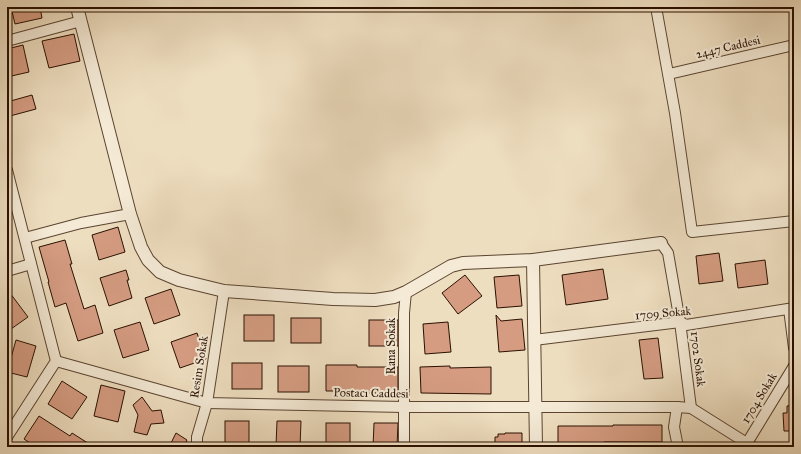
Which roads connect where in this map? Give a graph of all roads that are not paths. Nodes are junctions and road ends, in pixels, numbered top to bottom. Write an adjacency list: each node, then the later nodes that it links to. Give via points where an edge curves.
1 (77, 7): 3 (street)
2 (656, 7): 6 (street)
3 (81, 21): 4 (street); 8 (street)
4 (7, 40)
5 (794, 45): 6 (street, 2447 Caddesi)
6 (669, 74): 9 (street, via 692,232)
7 (7, 170): 10 (street)
8 (130, 214): 10 (street, via 81,223); 15 (street, via 141,247 148,260 160,272 179,280)
9 (794, 221)
10 (25, 238): 13 (street)
11 (661, 243): 12 (street); 18 (street, 1702 Sokak, via 668,253)
12 (533, 260): 16 (street, via 463,263 451,266); 19 (street)
13 (31, 264): 14 (street); 21 (street)
14 (7, 271)
15 (224, 290): 16 (street, via 375,300); 23 (street, Resim Sokak)
16 (406, 292): 24 (street, Rana Sokak)
17 (791, 309): 18 (street, 1709 Sokak, via 686,325); 20 (street)
18 (680, 322): 19 (street, 1709 Sokak); 27 (street, 1702 Sokak)
19 (534, 340): 26 (street)
20 (794, 348)
21 (56, 361): 23 (street, Postacı Caddesi); 28 (street)
22 (794, 366): 29 (street, 1704 Sokak)
23 (206, 403): 24 (street, Postacı Caddesi); 30 (street, Resim Sokak)
24 (404, 407): 26 (street, Postacı Caddesi); 31 (street, Rana Sokak)
25 (677, 407): 26 (street, Postacı Caddesi); 27 (street, Postacı Caddesi); 33 (street, via 674,427)
26 (536, 408): 32 (street)
27 (691, 408): 29 (street)
28 (7, 437)
29 (750, 445)
30 (197, 447)
31 (404, 447)
32 (536, 447)
33 (678, 447)

